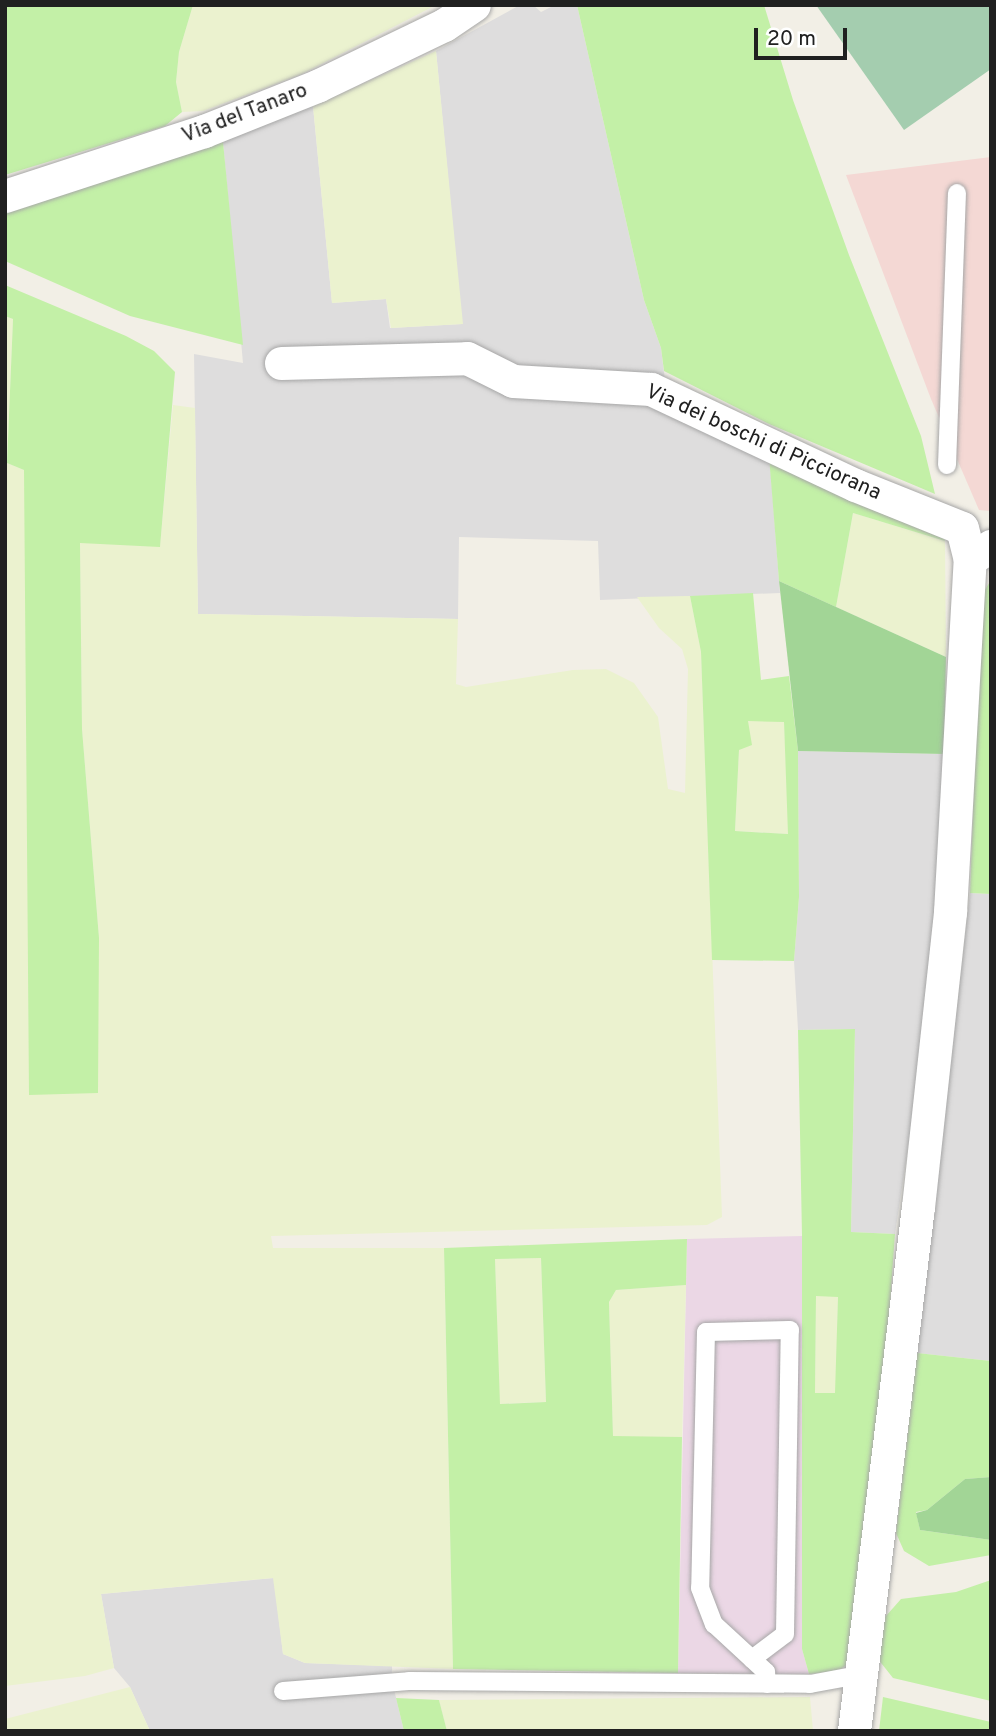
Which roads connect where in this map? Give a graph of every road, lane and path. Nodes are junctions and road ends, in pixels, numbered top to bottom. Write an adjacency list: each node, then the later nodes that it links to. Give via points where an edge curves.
1 (474, 5): 3 (street, Via del Tanaro, via 309,89 204,131)
2 (957, 192): 5 (lane)
3 (5, 197)
4 (281, 363): 6 (street, Via dei boschi di Picciorana, via 467,358 513,381 651,389 855,485 962,528)
5 (947, 465)
6 (980, 552): 8 (street, via 950,912)
7 (752, 1659): 7 (lane, via 713,1624 700,1588 706,1332 790,1330 785,1634); 9 (lane, via 766,1672)
8 (859, 1675): 9 (lane, via 810,1684); 11 (street)
9 (767, 1684): 10 (lane, via 409,1681)
10 (283, 1691)
11 (854, 1731)

